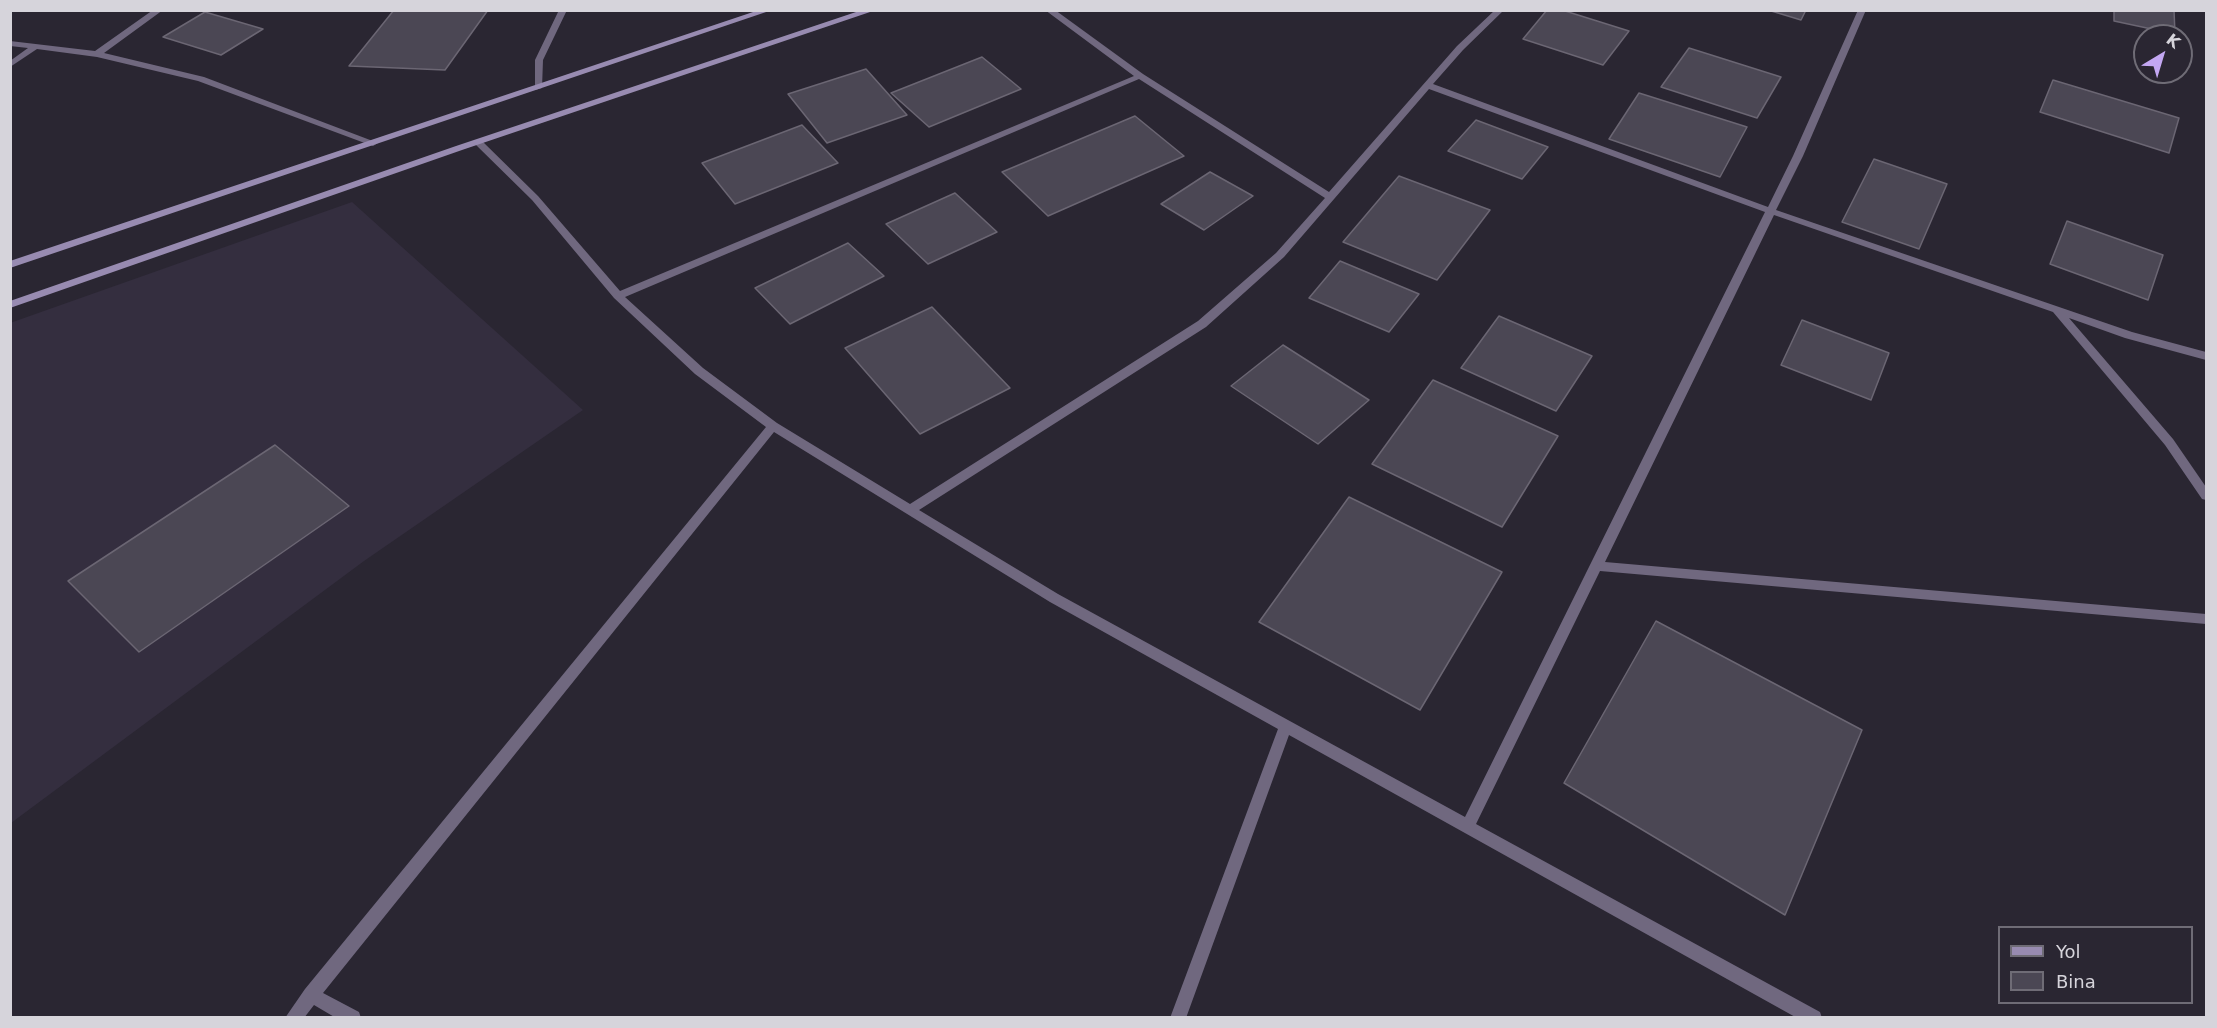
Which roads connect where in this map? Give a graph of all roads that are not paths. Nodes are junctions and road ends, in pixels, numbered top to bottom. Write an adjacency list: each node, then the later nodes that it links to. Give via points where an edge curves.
1 (159, 10): 10 (street)
2 (563, 10): 14 (street, via 539,60)
3 (768, 10): 14 (street)
4 (872, 10): 15 (street)
5 (1049, 10): 12 (street)
6 (1500, 10): 13 (street)
7 (1862, 10): 18 (street)
8 (10, 43): 9 (street)
9 (37, 45): 10 (street); 11 (street)
10 (97, 54): 16 (street, via 201,79)
11 (10, 64)
12 (1140, 75): 17 (street); 20 (street)
13 (1427, 85): 17 (street); 18 (street)
14 (538, 88): 16 (street)
15 (478, 142): 20 (street, via 535,198); 21 (street)
16 (373, 143): 19 (street)
17 (1330, 197): 26 (street, via 1280,255 1202,324)
18 (1771, 211): 22 (street); 27 (street)
19 (10, 265)
20 (618, 296): 24 (street, via 699,371)
21 (10, 305)
22 (2056, 310): 23 (street); 25 (street, via 2169,442)
23 (2206, 356)
24 (773, 426): 26 (street); 31 (street)
25 (2206, 496)
26 (909, 510): 29 (street, via 1054,598)
27 (1596, 566): 28 (street); 30 (street)
28 (2206, 618)
29 (1286, 725): 30 (street); 34 (street)
30 (1468, 826): 35 (street)
31 (311, 995): 32 (street); 33 (street)
32 (293, 1017)
33 (353, 1017)
34 (1178, 1017)
35 (1814, 1017)

